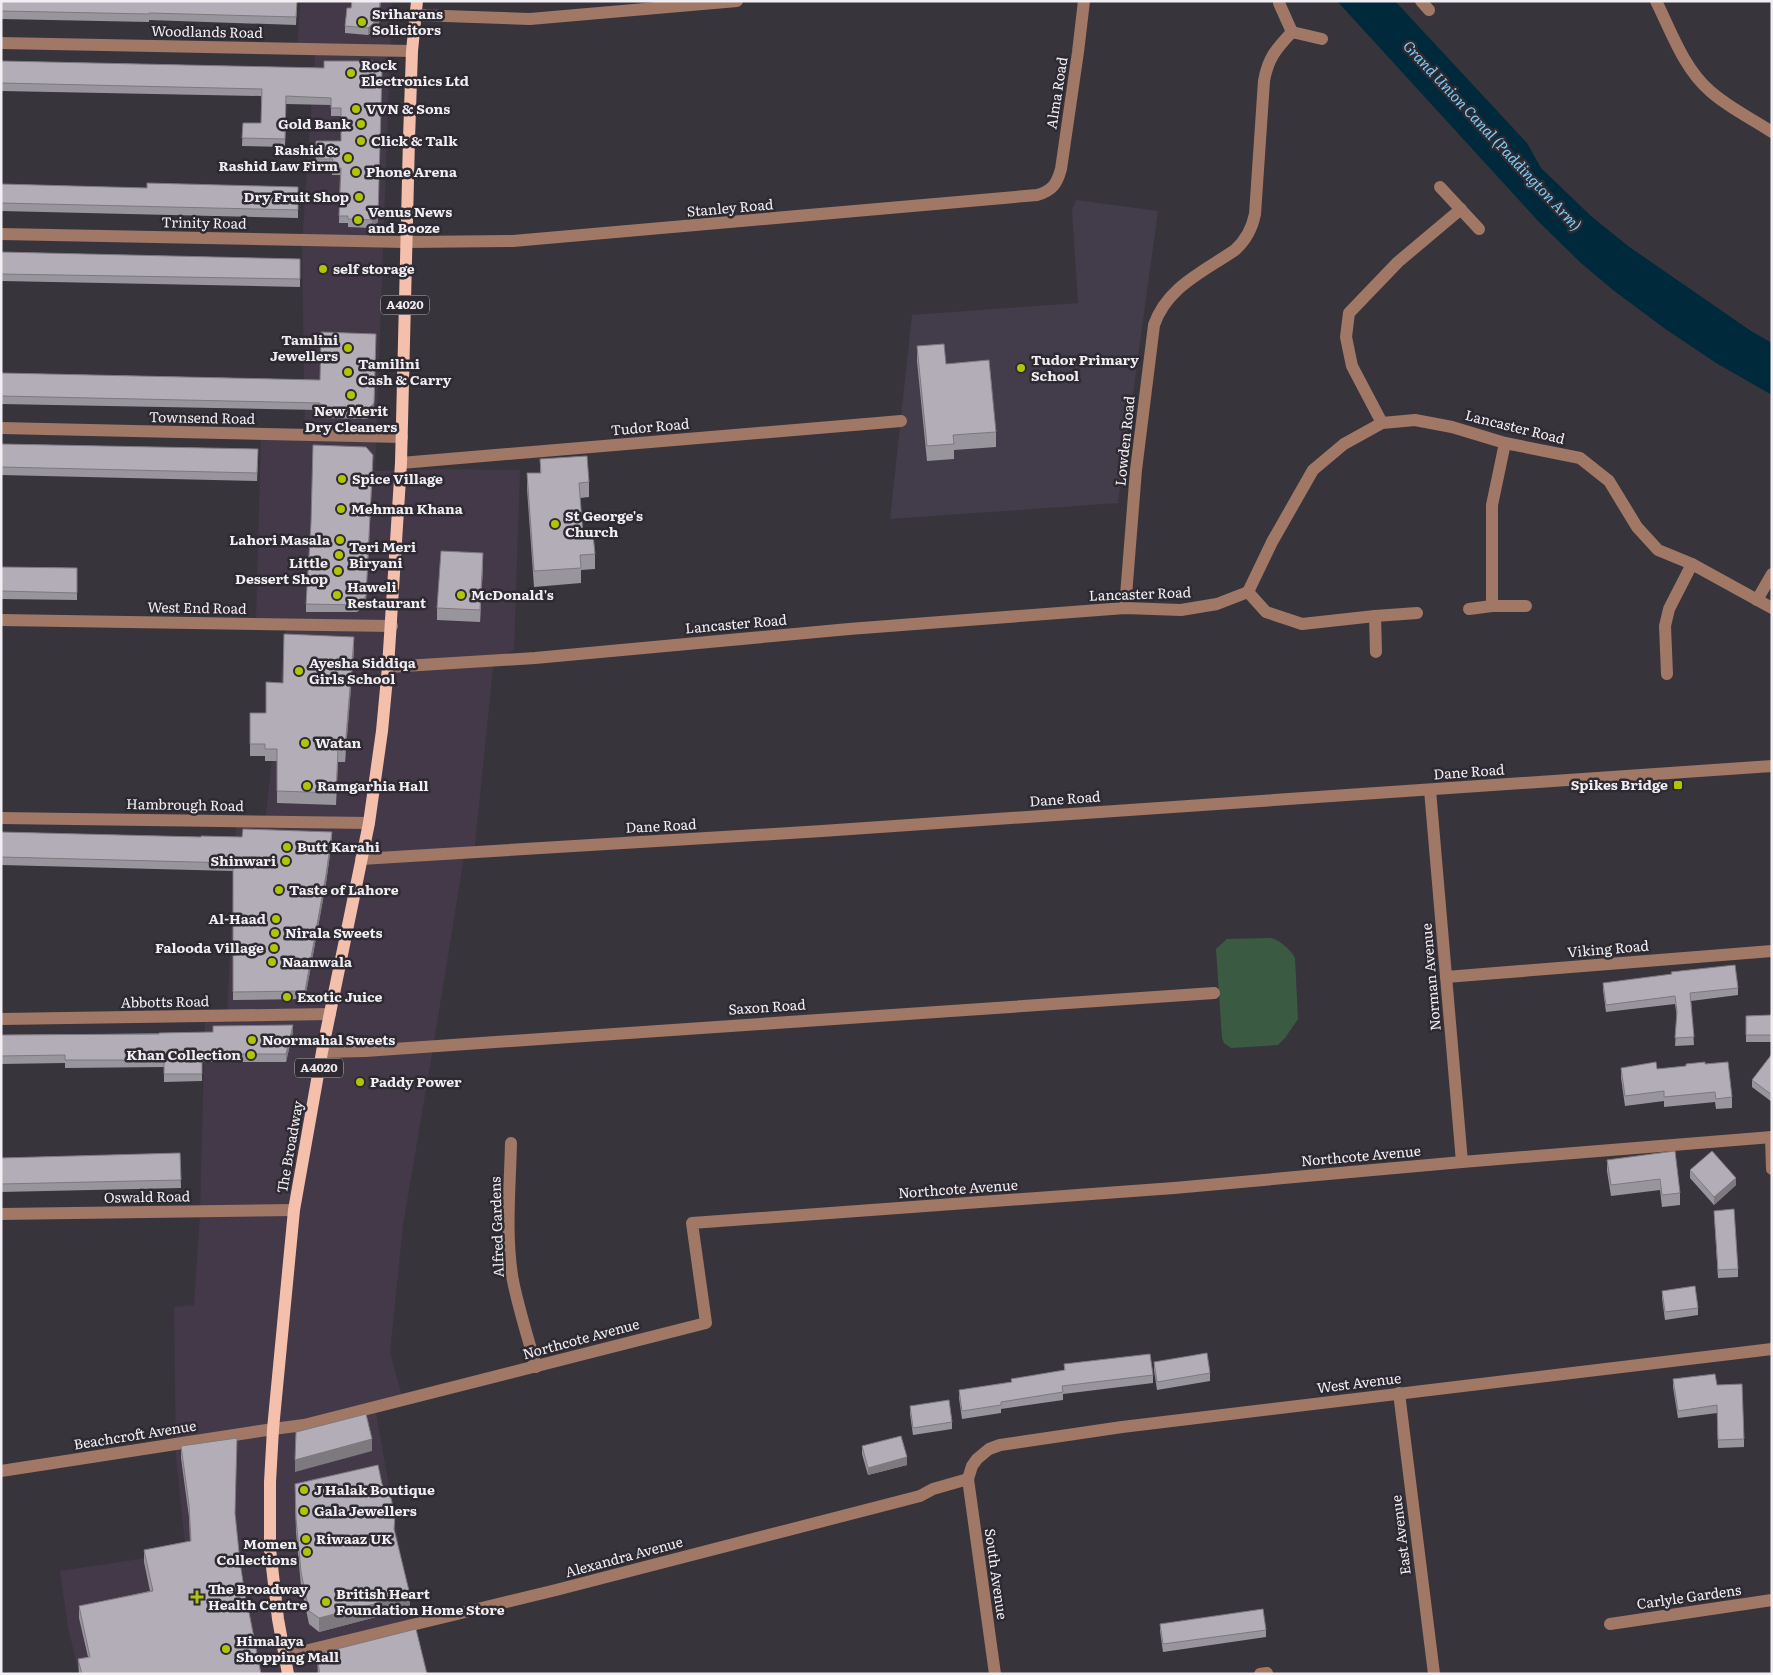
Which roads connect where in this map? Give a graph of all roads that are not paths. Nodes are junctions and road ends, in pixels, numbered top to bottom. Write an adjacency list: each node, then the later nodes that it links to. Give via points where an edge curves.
1 (417, 1): 6 (main road, The Broadway / A4020)
2 (737, 1): 6 (street, via 530,19)
3 (1084, 1): 13 (street, Alma Road, via 1061,169)
4 (1656, 1): 11 (street, via 1688,66 1698,79 1718,98)
5 (1279, 3): 7 (street)
6 (416, 15): 10 (main road, The Broadway / A4020)
7 (1292, 32): 8 (street); 30 (street, Lowden Road, via 1266,66 1252,226 1235,250 1178,288 1162,307 1154,325 1136,470)
8 (1322, 39)
9 (1, 43): 10 (street, Woodlands Road)
10 (412, 51): 17 (main road, The Broadway / A4020)
11 (1772, 132)
12 (1440, 186): 14 (street)
13 (1054, 187): 17 (street, Stanley Road, via 1037,195 555,238)
14 (1461, 209): 15 (street); 19 (street, via 1398,262 1349,313 1346,337 1352,366)
15 (1479, 229)
16 (1, 234): 17 (street, Trinity Road)
17 (406, 242): 21 (main road, The Broadway / A4020)
18 (901, 421): 23 (street, Tudor Road)
19 (1382, 423): 22 (street, Lancaster Road, via 1415,420); 26 (street, Lancaster Road, via 1344,444 1313,470)
20 (1, 428): 21 (street, Townsend Road)
21 (402, 437): 23 (main road, The Broadway / A4020)
22 (1506, 443): 24 (street, Lancaster Road, via 1580,458 1609,481 1637,526 1658,550); 28 (street, via 1492,505)
23 (401, 463): 36 (main road, The Broadway / A4020)
24 (1692, 564): 27 (street, Lancaster Road); 39 (street, via 1669,609 1665,626)
25 (1772, 574): 27 (street)
26 (1248, 592): 30 (street, Lancaster Road, via 1217,604 1181,610); 34 (street, via 1266,612 1302,624)
27 (1757, 600): 31 (street, Lancaster Road)
28 (1492, 606): 29 (street); 32 (street)
29 (1526, 606)
30 (1125, 608): 38 (street, Lancaster Road, via 535,658)
31 (1772, 608)
32 (1469, 609)
33 (1417, 614): 34 (street)
34 (1375, 616): 37 (street)
35 (1, 620): 36 (street, West End Road)
36 (392, 626): 38 (main road, The Broadway / A4020)
37 (1376, 652)
38 (388, 667): 43 (main road, The Broadway / A4020)
39 (1667, 674)
40 (1772, 766): 41 (street, Dane Road)
41 (1430, 790): 44 (street, Dane Road); 46 (street, Norman Avenue)
42 (1, 818): 43 (street, Hambrough Road)
43 (368, 823): 44 (main road, The Broadway / A4020)
44 (360, 859): 48 (main road, The Broadway / A4020)
45 (1772, 951): 46 (street, Viking Road)
46 (1446, 977): 53 (street, Norman Avenue)
47 (1214, 993): 50 (street, Saxon Road)
48 (330, 1014): 49 (street, Abbotts Road); 50 (main road, The Broadway / A4020)
49 (1, 1019)
50 (322, 1052): 55 (main road, The Broadway / A4020)
51 (1771, 1137): 53 (street, Northcote Avenue); 54 (street)
52 (511, 1143): 58 (street, Alfred Gardens, via 513,1280)
53 (1462, 1162): 58 (street, Northcote Avenue, via 1117,1193 692,1223 706,1322)
54 (1772, 1169)
55 (294, 1210): 56 (street, Oswald Road); 60 (main road, The Broadway / A4020)
56 (1, 1214)
57 (1772, 1349): 59 (street, West Avenue)
58 (536, 1367): 60 (street, Northcote Avenue, via 304,1425)
59 (1399, 1393): 62 (street, West Avenue, via 1016,1441 982,1454 972,1466); 68 (street, East Avenue)
60 (273, 1428): 61 (street, Beachcroft Avenue); 65 (main road, The Broadway / A4020, via 270,1549)
61 (1, 1471)
62 (968, 1479): 65 (street, Alexandra Avenue, via 920,1496); 67 (street, South Avenue)
63 (1772, 1600): 64 (street, Carlyle Gardens)
64 (1610, 1624)
65 (284, 1656): 66 (main road, The Broadway / A4020)
66 (288, 1674)
67 (994, 1674)
68 (1434, 1674)

